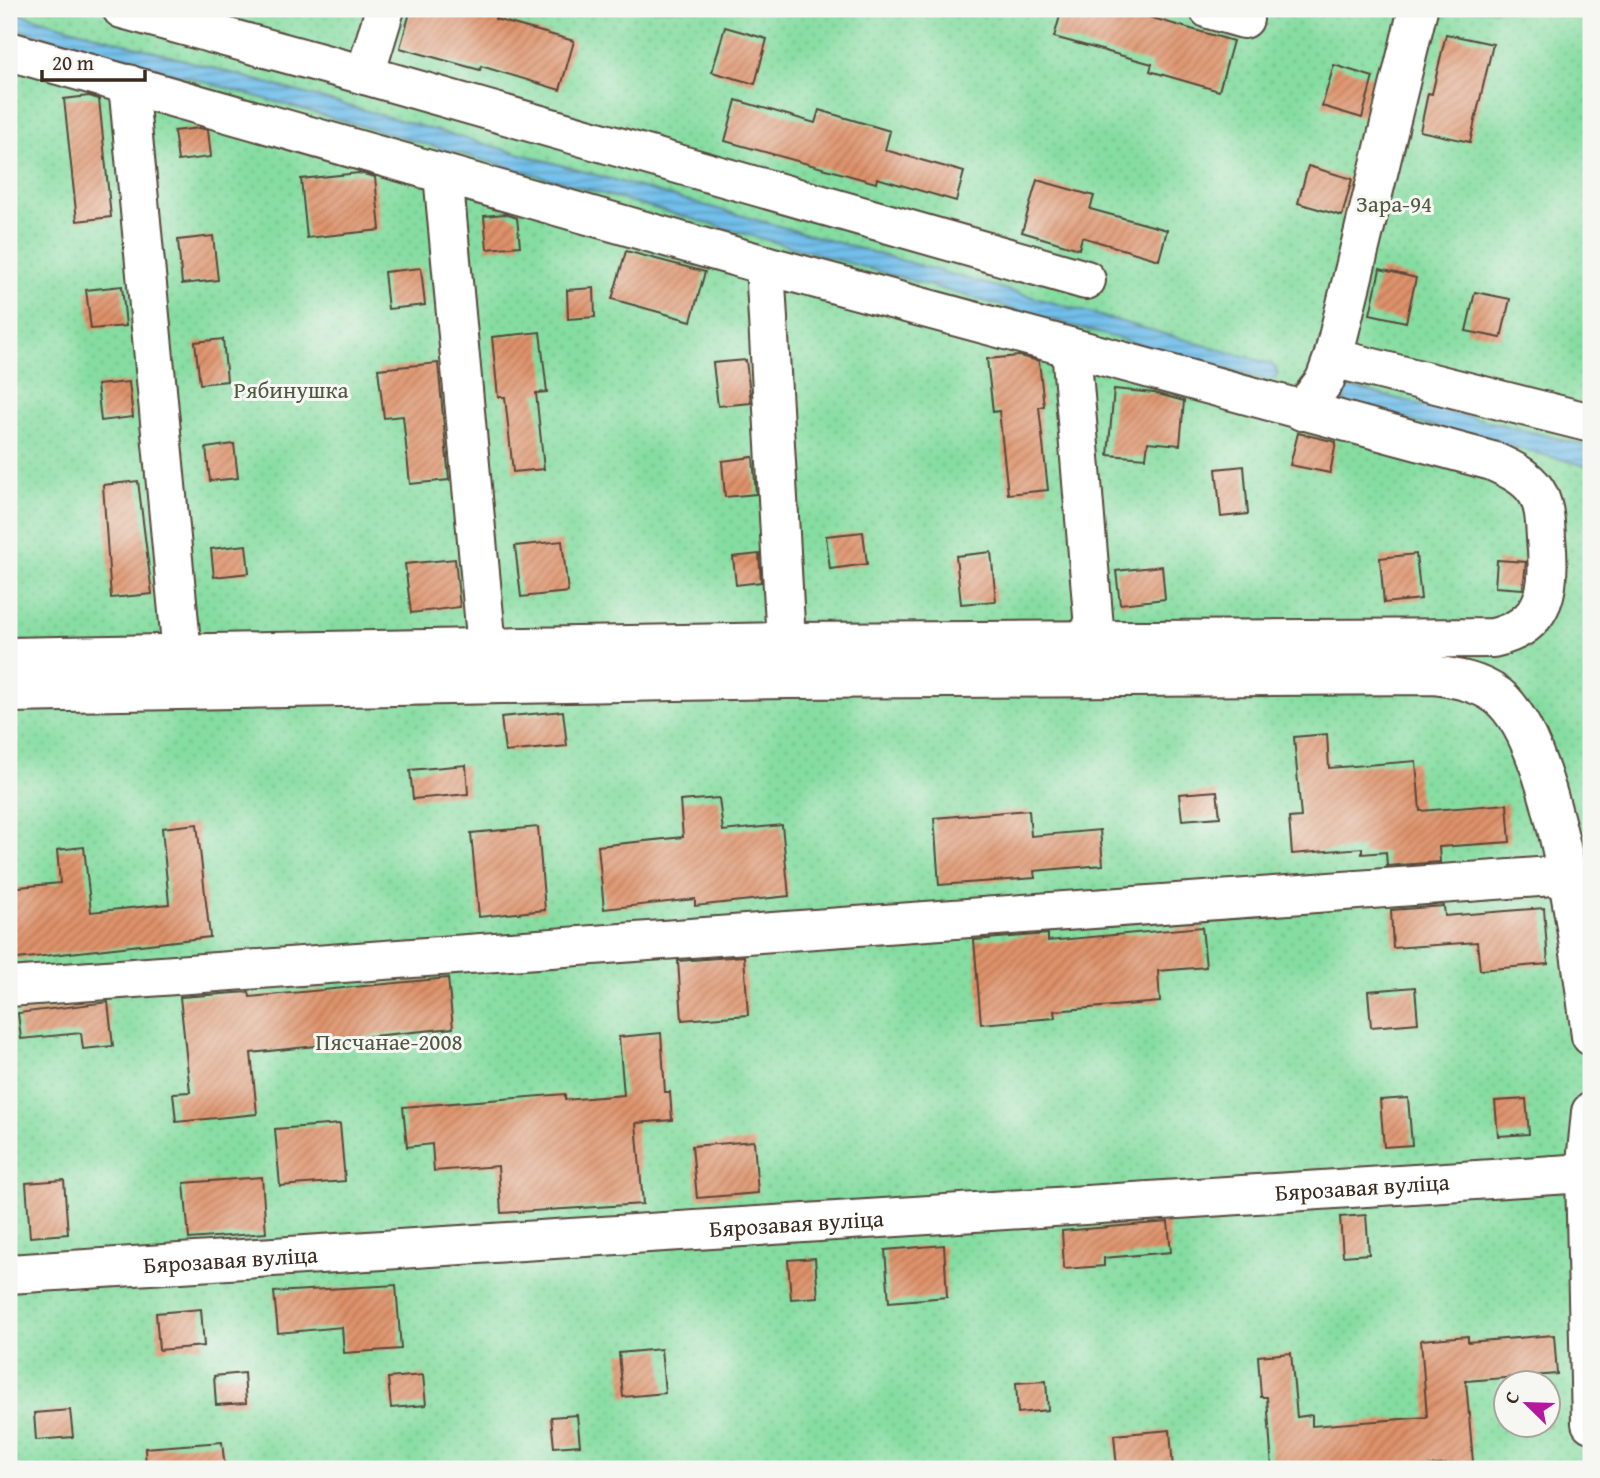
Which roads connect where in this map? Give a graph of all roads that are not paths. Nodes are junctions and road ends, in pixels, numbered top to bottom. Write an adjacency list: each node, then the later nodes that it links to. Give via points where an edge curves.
1 (121, 9): 5 (lane)
2 (385, 9): 5 (lane)
3 (1418, 9): 11 (lane)
4 (9, 51): 6 (lane)
5 (365, 75): 9 (lane)
6 (128, 83): 7 (lane); 17 (lane)
7 (443, 174): 8 (lane); 16 (lane)
8 (765, 265): 10 (lane); 15 (lane)
9 (1086, 280)
10 (1071, 348): 12 (lane); 14 (lane)
11 (1333, 358): 12 (lane, via 1325,380); 13 (lane)
12 (1302, 411): 14 (lane, via 1492,461 1529,482 1544,512 1549,565 1544,599 1535,615 1523,626 1493,638)
13 (1591, 423)
14 (1095, 640): 15 (lane)
15 (786, 642): 16 (lane)
16 (487, 648): 17 (lane)
17 (182, 654): 18 (lane)
18 (9, 657)
19 (9, 693): 20 (lane, via 788,679 1444,676 1479,685 1499,697 1528,739 1552,805)
20 (1566, 875): 21 (lane); 22 (lane)
21 (9, 987)
22 (1591, 1036)
23 (1591, 1112): 24 (lane)
24 (1585, 1173): 25 (lane, Бярозавая вуліца); 26 (lane)
25 (9, 1274)
26 (1591, 1423)

